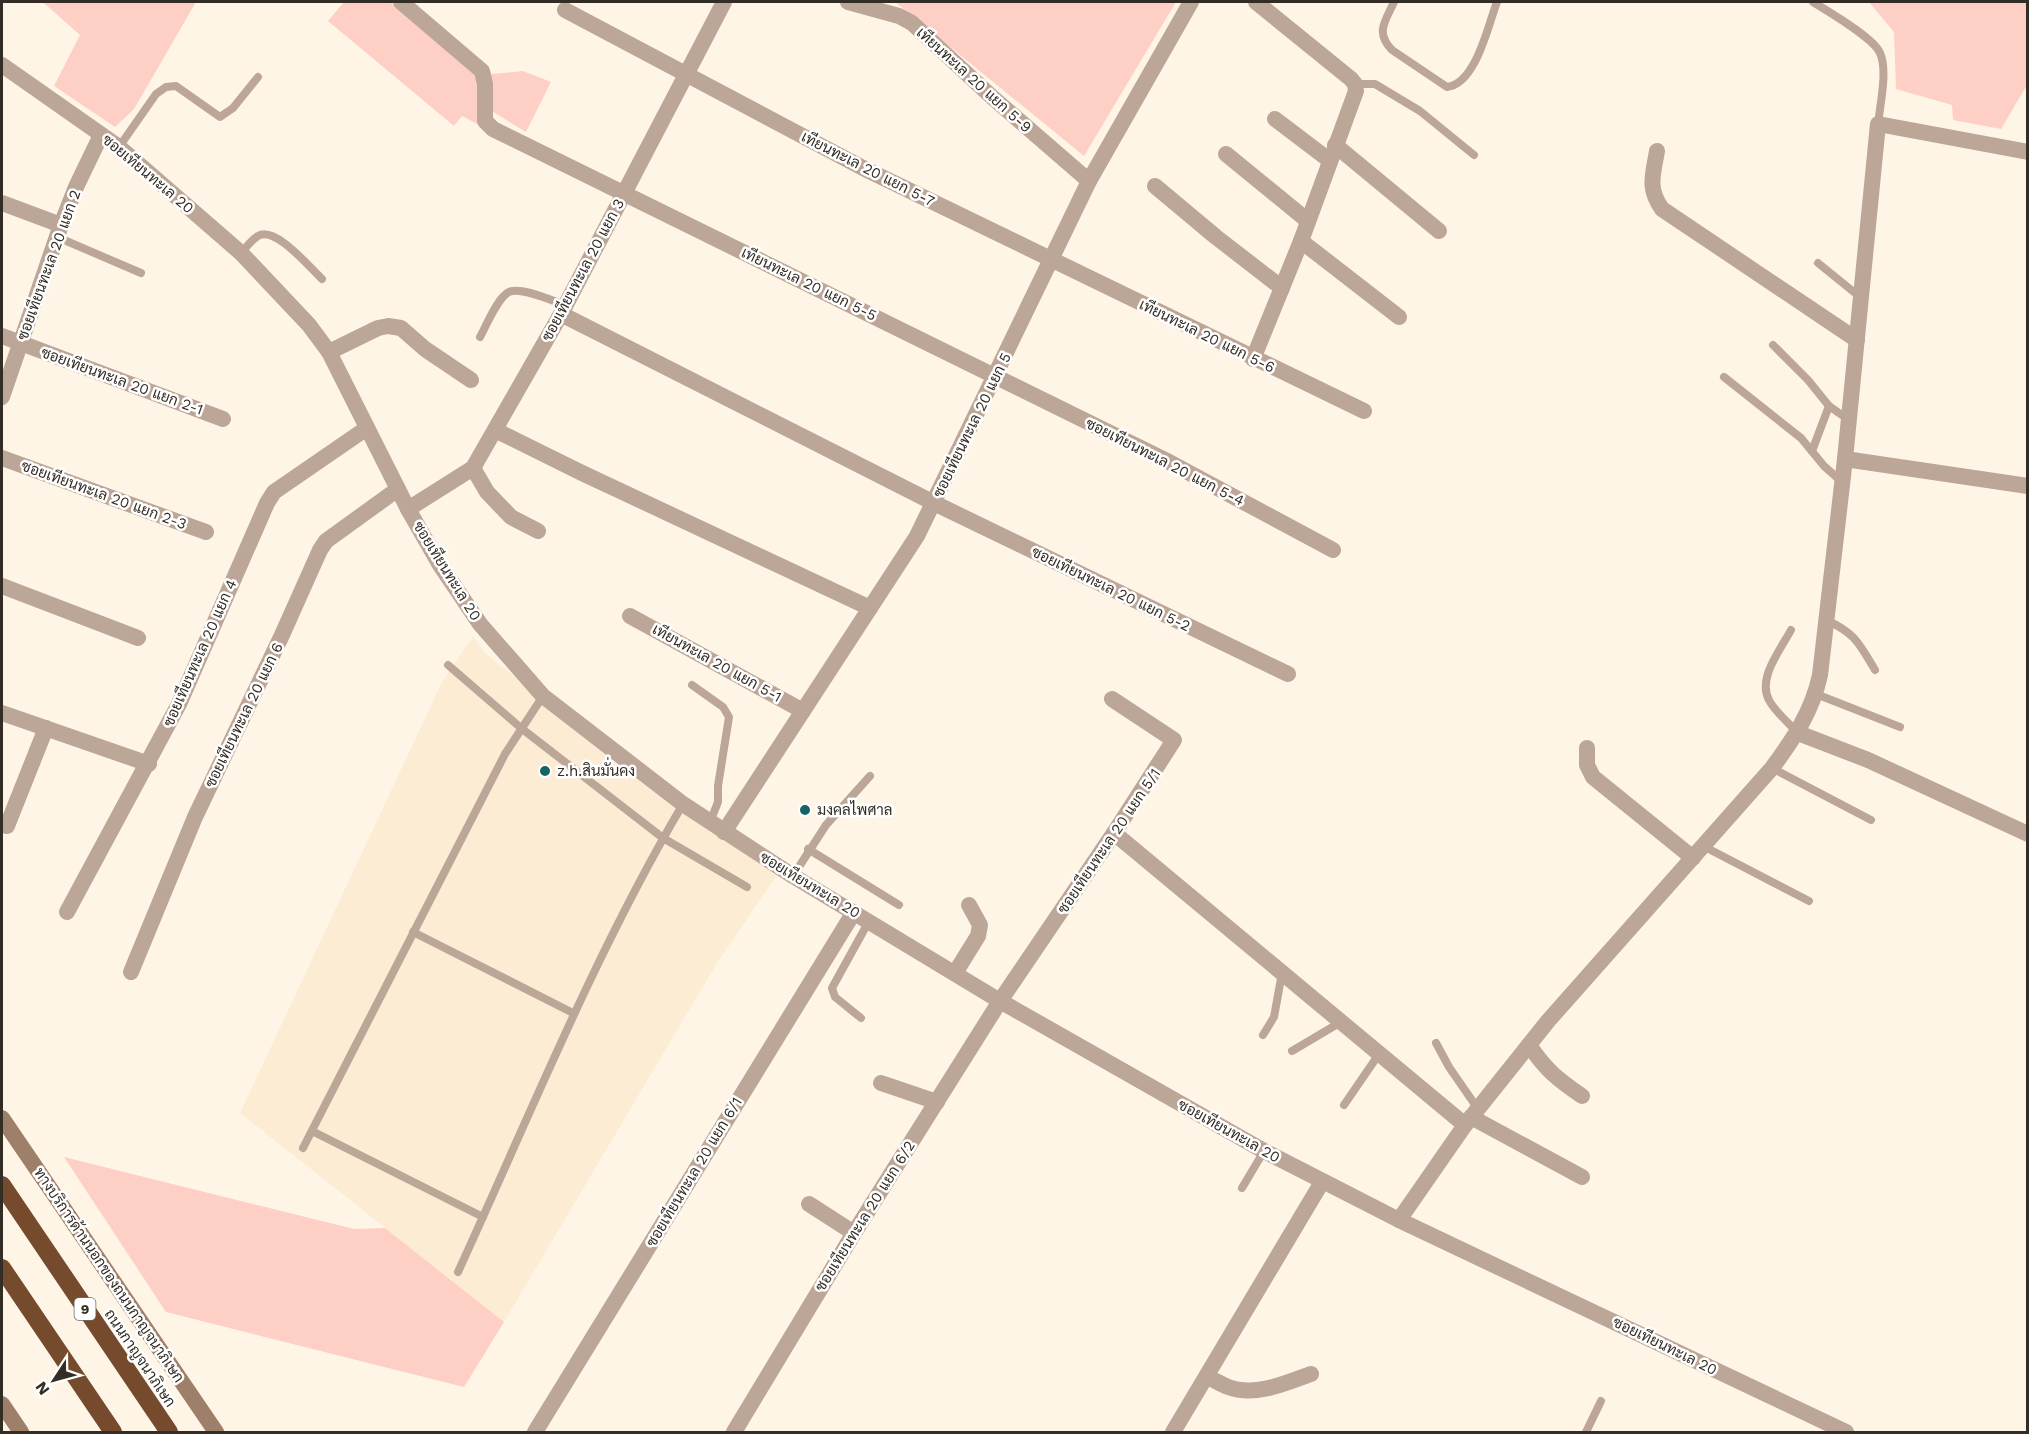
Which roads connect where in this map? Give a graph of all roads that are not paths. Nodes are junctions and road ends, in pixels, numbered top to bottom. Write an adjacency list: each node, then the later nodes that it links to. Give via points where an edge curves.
1 (401, 2): 25 (street, เทียนทะเล 20 แยก 5-5, via 482,71 485,121 493,129)
2 (724, 2): 11 (street, ซอยเทียนทะเล 20 แยก 3)
3 (848, 2): 23 (street, เทียนทะเล 20 แยก 5-9, via 912,23)
4 (1191, 2): 23 (street, ซอยเทียนทะเล 20 แยก 5)
5 (1256, 2): 13 (street)
6 (1394, 2): 7 (lane, via 1383,26 1381,36 1385,44 1447,87 1455,86 1470,72)
7 (1497, 2)
8 (1813, 2): 15 (lane, via 1873,42 1881,54)
9 (565, 10): 11 (street, เทียนทะเล 20 แยก 5-7)
10 (2, 65): 16 (street, ซอยเทียนทะเล 20)
11 (686, 74): 25 (street, ซอยเทียนทะเล 20 แยก 3); 32 (street, เทียนทะเล 20 แยก 5-7, via 863,168)
12 (258, 77): 17 (lane, via 234,108 220,117 176,86 166,87 156,94)
13 (1355, 84): 19 (street, via 1352,107); 22 (lane, via 1375,84 1420,111)
14 (1275, 119): 19 (street)
15 (1878, 124): 20 (street); 37 (street)
16 (101, 135): 17 (street, ซอยเทียนทะเล 20); 28 (street, ซอยเทียนทะเล 20 แยก 2)
17 (119, 147): 31 (street, ซอยเทียนทะเล 20)
18 (1657, 151): 42 (street, via 1652,189 1662,209)
19 (1332, 152): 27 (street); 29 (street)
20 (2028, 152)
21 (1226, 154): 27 (street)
22 (1474, 155)
23 (1089, 181): 32 (street, ซอยเทียนทะเล 20 แยก 5)
24 (1155, 186): 36 (street)
25 (623, 194): 38 (street, ซอยเทียนทะเล 20 แยก 3); 47 (street, เทียนทะเล 20 แยก 5-5)
26 (2, 203): 28 (street)
27 (1308, 221): 30 (street)
28 (59, 231): 34 (lane); 43 (street, ซอยเทียนทะเล 20 แยก 2)
29 (1439, 231)
30 (1301, 241): 36 (street); 39 (street)
31 (241, 253): 35 (lane, via 257,236 272,236 283,241); 45 (street, ซอยเทียนทะเล 20)
32 (1051, 260): 46 (street, เทียนทะเล 20 แยก 5-6); 47 (street, ซอยเทียนทะเล 20 แยก 5)
33 (1818, 263): 37 (lane)
34 (141, 273)
35 (322, 279)
36 (1282, 288): 46 (street)
37 (1861, 297): 42 (street)
38 (563, 309): 41 (lane, via 537,295 509,292); 56 (street, ซอยเทียนทะเล 20 แยก 3); 64 (street, ซอยเทียนทะเล 20 แยก 5-2)
39 (1399, 317)
40 (2, 336): 43 (street, ซอยเทียนทะเล 20 แยก 2-1)
41 (480, 337)
42 (1857, 340): 54 (street)
43 (21, 344): 50 (street, ซอยเทียนทะเล 20 แยก 2); 53 (street, ซอยเทียนทะเล 20 แยก 2-1)
44 (1773, 345): 51 (lane)
45 (329, 352): 49 (street, via 378,328 401,328); 55 (street, ซอยเทียนทะเล 20)
46 (1253, 358): 52 (street, เทียนทะเล 20 แยก 5-6)
47 (995, 376): 64 (street, ซอยเทียนทะเล 20 แยก 5); 68 (street, ซอยเทียนทะเล 20 แยก 5-4, via 1169,462)
48 (1724, 377): 57 (lane)
49 (471, 380)
50 (2, 397)
51 (1829, 406): 54 (lane); 57 (lane)
52 (1364, 411)
53 (223, 419)
54 (1849, 420): 59 (street)
55 (367, 428): 63 (street, ซอยเทียนทะเล 20); 89 (street, ซอยเทียนทะเล 20 แยก 4, via 274,492)
56 (495, 430): 60 (street, ซอยเทียนทะเล 20 แยก 3); 70 (street)
57 (1812, 451): 61 (lane)
58 (2, 458): 67 (street, ซอยเทียนทะเล 20 แยก 2-3)
59 (1845, 459): 61 (street); 62 (street)
60 (473, 468): 65 (street, ซอยเทียนทะเล 20 แยก 3); 66 (street, via 487,492 511,517)
61 (1842, 483): 72 (street)
62 (2028, 486)
63 (398, 489): 65 (street, ซอยเทียนทะเล 20); 110 (street, ซอยเทียนทะเล 20 แยก 6, via 333,535 320,550 195,817)
64 (934, 503): 70 (street, ซอยเทียนทะเล 20 แยก 5); 77 (street, ซอยเทียนทะเล 20 แยก 5-2)
65 (408, 509): 80 (street, ซอยเทียนทะเล 20, via 480,624)
66 (538, 531)
67 (206, 532)
68 (1333, 550)
69 (2, 586): 74 (street)
70 (870, 608): 82 (street, ซอยเทียนทะเล 20 แยก 5)
71 (630, 616): 82 (street, เทียนทะเล 20 แยก 5-1)
72 (1826, 620): 76 (lane, via 1850,633); 79 (street)
73 (1791, 630): 87 (lane, via 1764,685 1769,701)
74 (138, 638)
75 (448, 665): 85 (lane)
76 (1875, 669)
77 (1288, 674)
78 (692, 685): 95 (lane, via 723,707 729,717 718,786)
79 (1816, 694): 86 (lane); 87 (street)
80 (543, 696): 85 (lane); 92 (street, ซอยเทียนทะเล 20)
81 (1112, 699): 96 (street, ซอยเทียนทะเล 20 แยก 5/1, via 1174,740)
82 (803, 711): 95 (street, ซอยเทียนทะเล 20 แยก 5)
83 (2, 712): 84 (street)
84 (45, 728): 89 (street); 94 (street)
85 (521, 728): 98 (lane); 109 (lane)
86 (1900, 728)
87 (1798, 733): 90 (street); 97 (street, via 1868,760)
88 (1587, 748): 100 (street, via 1587,765 1593,777)
89 (149, 764): 106 (street, ซอยเทียนทะเล 20 แยก 4)
90 (1772, 768): 93 (lane); 100 (street)
91 (870, 776): 99 (lane)
92 (683, 804): 95 (street, ซอยเทียนทะเล 20); 98 (lane)
93 (1871, 820)
94 (6, 826)
95 (717, 827): 101 (street, ซอยเทียนทะเล 20)
96 (1114, 833): 111 (street); 113 (street, ซอยเทียนทะเล 20 แยก 5/1)
97 (2028, 834)
98 (663, 838): 102 (lane); 114 (lane)
99 (808, 849): 101 (lane); 104 (lane)
100 (1698, 852): 103 (lane); 119 (street)
101 (793, 876): 107 (street, ซอยเทียนทะเล 20)
102 (747, 887)
103 (1809, 901)
104 (899, 905)
105 (969, 905): 112 (street, via 980,925 978,936)
106 (67, 912)
107 (854, 912): 108 (street, ซอยเทียนทะเล 20); 149 (street, ซอยเทียนทะเล 20 แยก 6/1)
108 (869, 921): 112 (street, ซอยเทียนทะเล 20); 115 (lane, via 832,988 836,997)
109 (413, 932): 114 (lane); 128 (lane)
110 (131, 972)
111 (1282, 973): 116 (street); 117 (lane, via 1274,1017)
112 (955, 974): 113 (street, ซอยเทียนทะเล 20)
113 (1000, 1001): 124 (street, ซอยเทียนทะเล 20 แยก 6/2); 130 (street, ซอยเทียนทะเล 20)
114 (573, 1013): 136 (lane)
115 (861, 1018)
116 (1341, 1022): 120 (lane); 121 (street)
117 (1263, 1035)
118 (1436, 1043): 126 (lane, via 1463,1089)
119 (1529, 1045): 123 (street, via 1555,1078); 126 (street)
120 (1292, 1051)
121 (1379, 1054): 125 (lane); 126 (street)
122 (881, 1083): 124 (street)
123 (1582, 1096)
124 (936, 1102): 138 (street, ซอยเทียนทะเล 20 แยก 6/2)
125 (1344, 1105)
126 (1471, 1117): 131 (street); 137 (street)
127 (2, 1118): 148 (main road, ทางบริการด้านนอกของถนนกาญจนาภิเษก)
128 (312, 1131): 129 (lane); 136 (lane)
129 (303, 1148)
130 (1263, 1151): 132 (street, ซอยเทียนทะเล 20); 134 (lane)
131 (1582, 1177)
132 (1322, 1182): 137 (street, ซอยเทียนทะเล 20); 142 (street)
133 (2, 1185): 147 (highway, ถนนกาญจนาภิเษก / 9)
134 (1242, 1188)
135 (809, 1204): 138 (street)
136 (483, 1217): 140 (lane)
137 (1399, 1220): 153 (street, ซอยเทียนทะเล 20)
138 (854, 1233): 150 (street, ซอยเทียนทะเล 20 แยก 6/2)
139 (2, 1268): 146 (highway)
140 (458, 1272)
141 (1311, 1374): 142 (street, via 1252,1391 1230,1388)
142 (1207, 1377): 151 (street)
143 (1601, 1401): 152 (lane)
144 (2, 1404): 145 (main road)
145 (21, 1432)
146 (113, 1432)
147 (169, 1432)
148 (216, 1432)
149 (535, 1432)
150 (734, 1432)
151 (1173, 1432)
152 (1586, 1432)
153 (1846, 1432)

